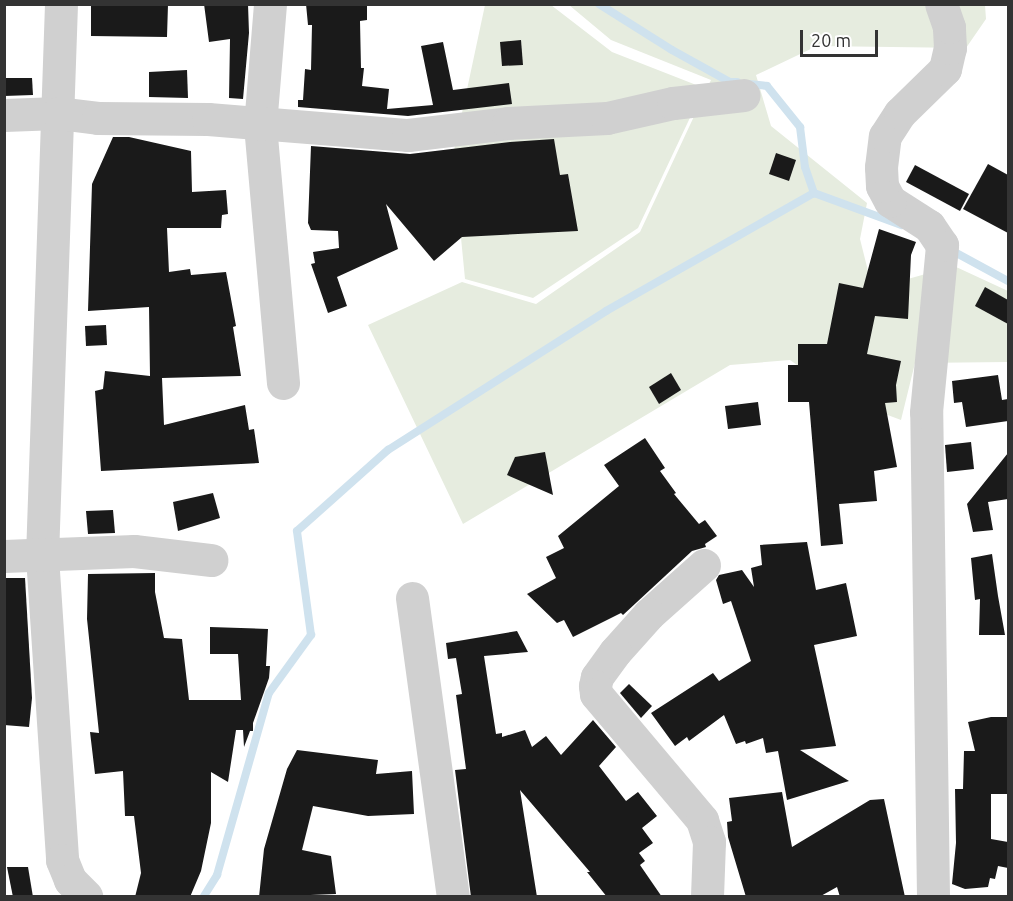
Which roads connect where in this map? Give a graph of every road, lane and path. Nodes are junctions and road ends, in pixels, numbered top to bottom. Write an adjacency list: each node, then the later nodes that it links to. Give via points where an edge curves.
1 (61, 4): 5 (street)
2 (270, 4): 7 (street)
3 (941, 4): 17 (street, via 950,27 945,69 900,113 885,136 881,167 882,186 890,201 929,226 942,245 926,412)
4 (744, 95): 7 (street, via 672,103 607,118 508,123 428,134)
5 (58, 113): 6 (street); 7 (street); 10 (street)
6 (4, 115)
7 (260, 125): 8 (street)
8 (283, 383)
9 (4, 556): 10 (street)
10 (42, 556): 11 (street, via 134,551); 14 (street, via 62,860 70,880)
11 (211, 560)
12 (704, 565): 16 (street, via 649,614 622,644 594,686 596,694 702,820 709,842)
13 (412, 598): 15 (street)
14 (86, 897)
15 (453, 897)
16 (706, 897)
17 (933, 897)

